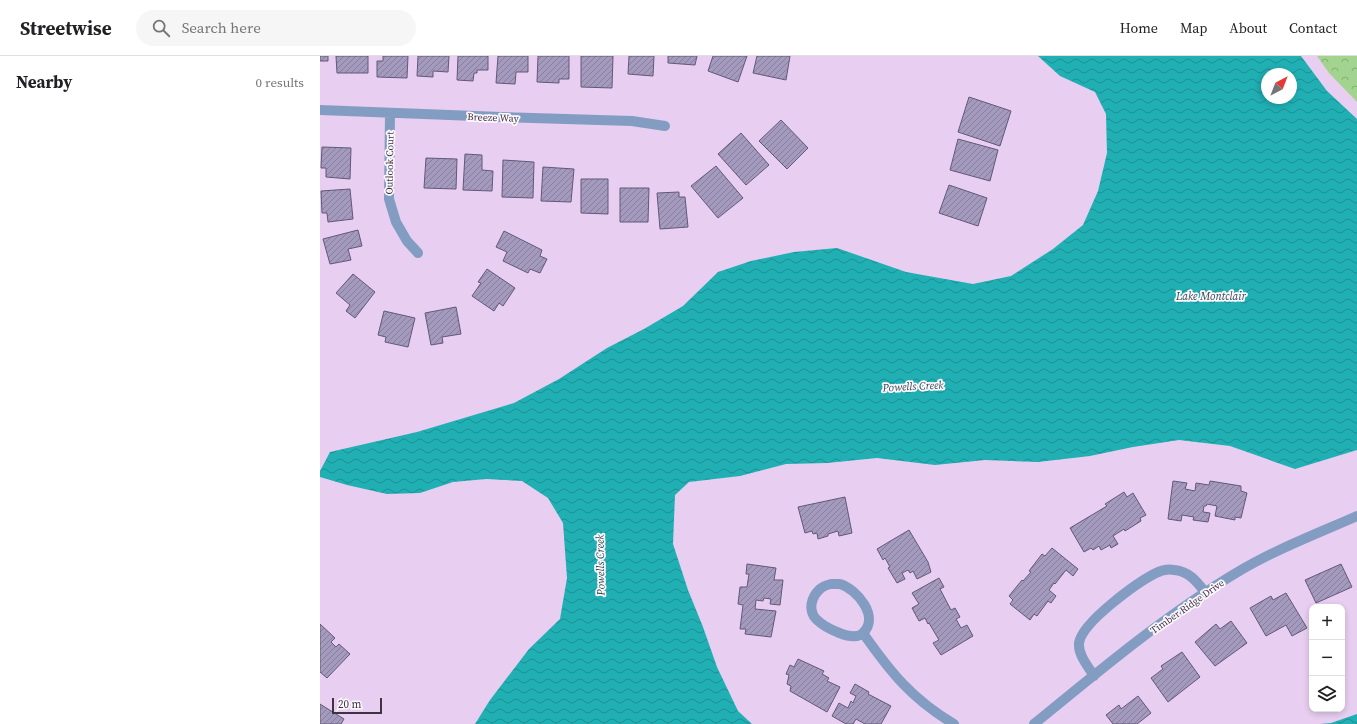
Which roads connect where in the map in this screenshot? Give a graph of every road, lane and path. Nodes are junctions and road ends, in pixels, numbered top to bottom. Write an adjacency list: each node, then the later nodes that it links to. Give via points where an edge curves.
1 (320, 110): 2 (street, Breeze Way)
2 (390, 113): 3 (street, Breeze Way, via 632,121); 4 (street, Outlook Court, via 389,199 396,222 407,241)
3 (665, 126)
4 (418, 252)
5 (1357, 516): 6 (street, Timber Ridge Drive, via 1285,547)
6 (1205, 592): 8 (street, Timber Ridge Drive); 8 (street, via 1186,573 1166,570 1157,572 1116,599 1097,616 1081,636 1080,654)
7 (864, 633): 7 (street, via 853,637 844,635 817,620 812,613 812,604 813,597 820,588 840,584 854,593 869,613 869,622); 9 (street, via 887,667 912,694)
8 (1094, 676): 10 (street, Timber Ridge Drive)
9 (954, 724)
10 (1034, 724)

